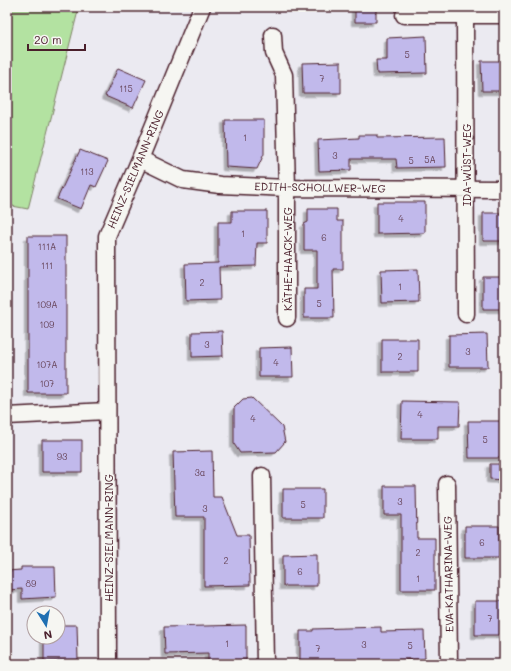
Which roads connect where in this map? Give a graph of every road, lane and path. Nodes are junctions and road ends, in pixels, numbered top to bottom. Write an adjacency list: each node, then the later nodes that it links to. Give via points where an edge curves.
1 (202, 7): 6 (street, HEINZ-SIELMANN-RING)
2 (404, 15): 4 (street)
3 (504, 15): 4 (street)
4 (465, 16): 8 (street, IDA-WÜST-WEG)
5 (273, 35): 7 (street, KÄTHE-HAACK-WEG, via 274,53 284,75)
6 (140, 159): 7 (street, EDITH-SCHOLLWER-WEG, via 183,180 220,185); 12 (street, HEINZ-SIELMANN-RING, via 107,236)
7 (287, 188): 8 (street, EDITH-SCHOLLWER-WEG); 11 (street, KÄTHE-HAACK-WEG)
8 (466, 189): 9 (street, EDITH-SCHOLLWER-WEG); 10 (street, IDA-WÜST-WEG)
9 (504, 189)
10 (466, 314)
11 (287, 318)
12 (108, 411): 13 (street); 16 (street, HEINZ-SIELMANN-RING)
13 (7, 416)
14 (262, 476): 17 (street)
15 (447, 484): 18 (street, EVA-KATHARINA-WEG)
16 (108, 664)
17 (265, 664)
18 (449, 664)

